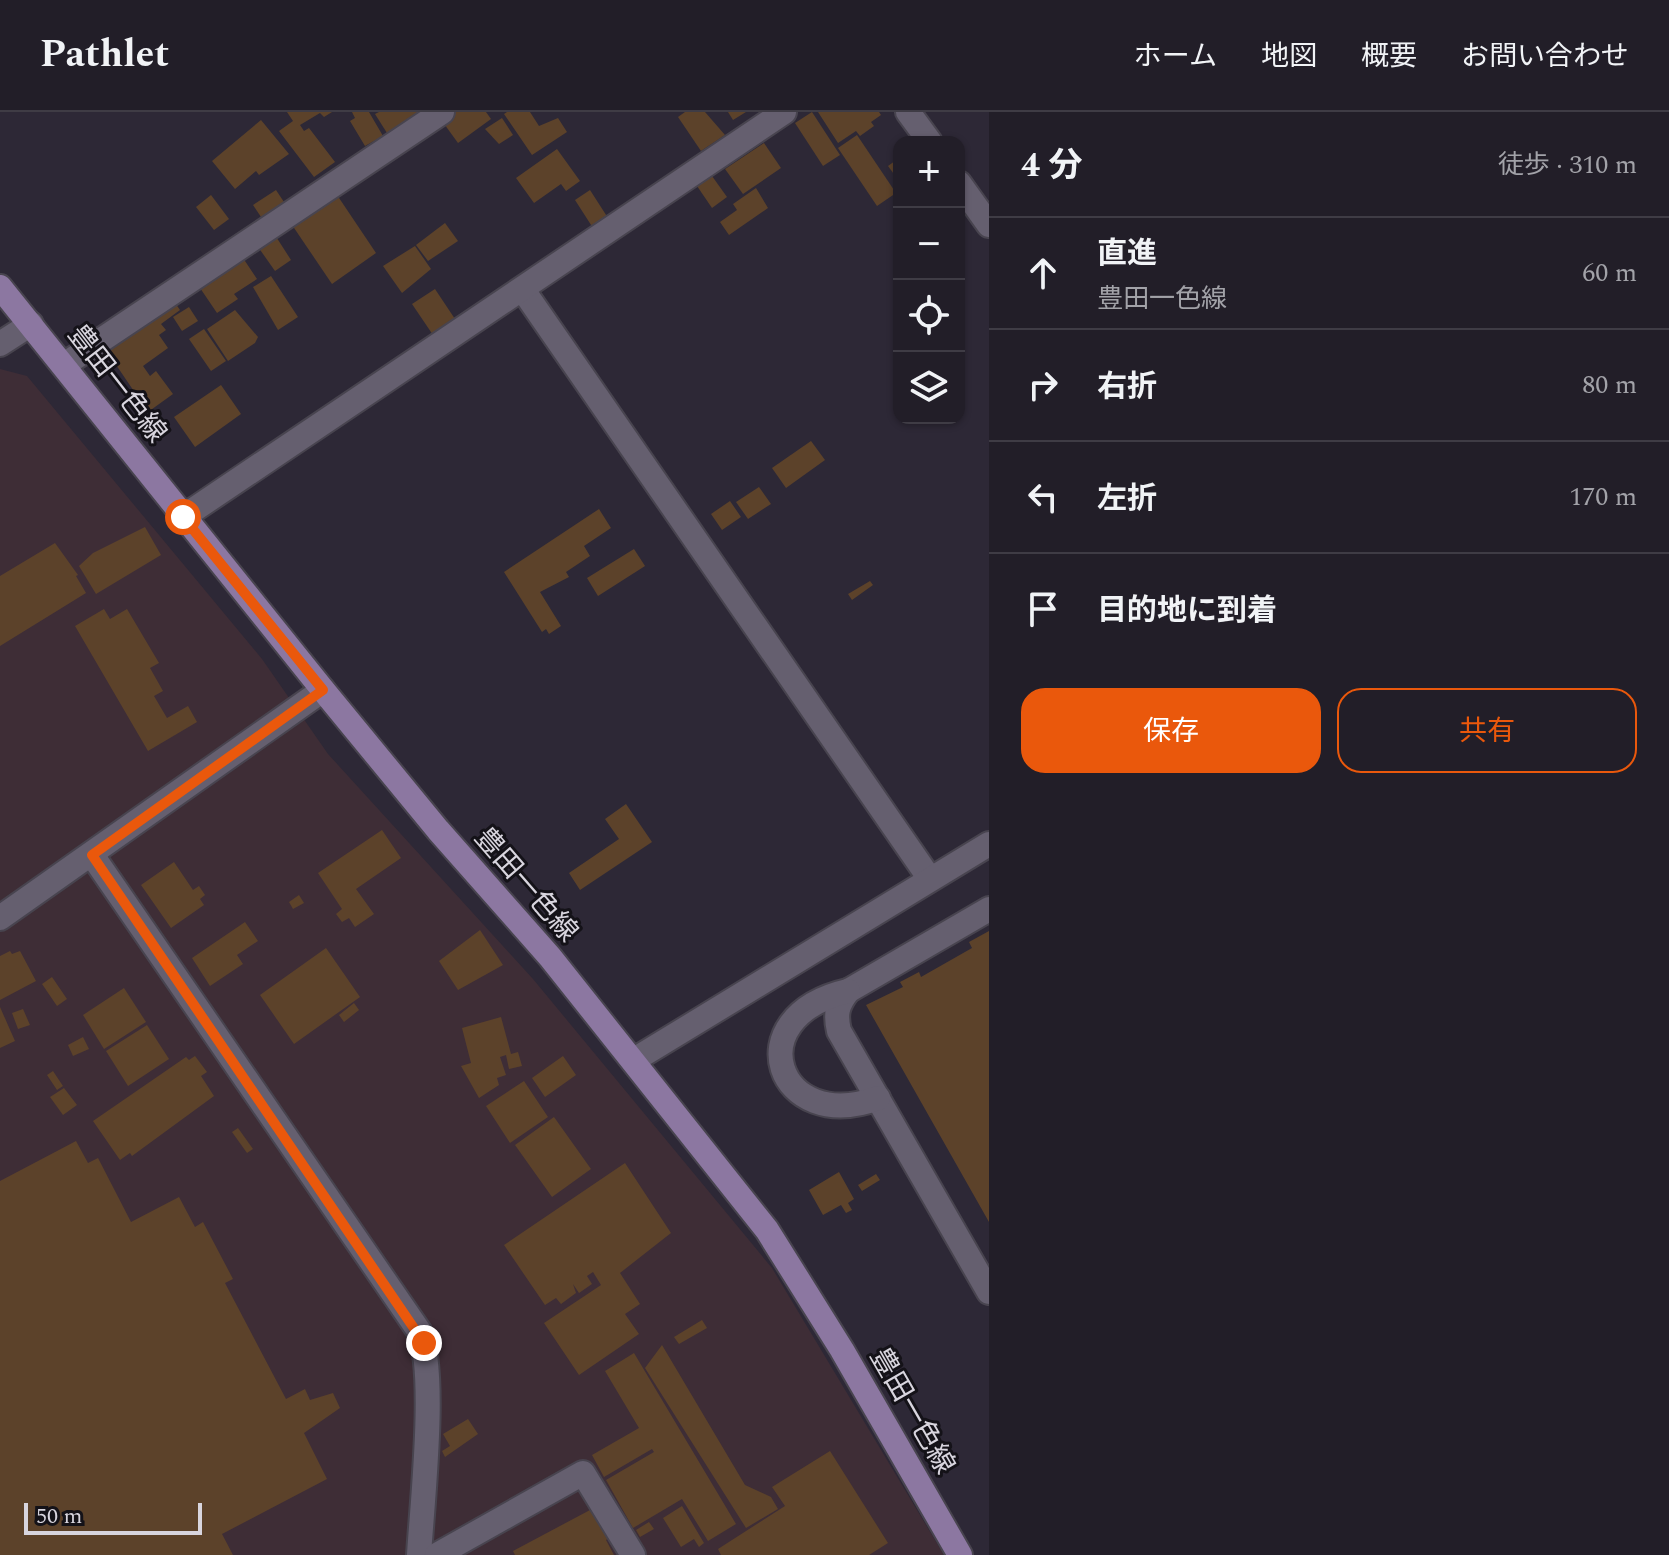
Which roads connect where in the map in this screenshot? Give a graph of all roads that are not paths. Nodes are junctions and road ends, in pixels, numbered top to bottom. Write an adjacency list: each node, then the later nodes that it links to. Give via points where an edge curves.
1 (442, 112): 11 (street)
2 (784, 112): 8 (street)
3 (908, 112): 4 (street)
4 (926, 136)
5 (965, 191): 6 (street)
6 (989, 225)
7 (0, 287): 9 (main road, 豊田一色線)
8 (523, 290): 12 (street); 16 (street)
9 (31, 324): 10 (street); 11 (main road, 豊田一色線)
10 (0, 344)
11 (64, 365): 12 (main road, 豊田一色線)
12 (183, 517): 13 (main road, 豊田一色線)
13 (323, 690): 15 (street); 20 (main road, 豊田一色線)
14 (989, 844): 16 (street)
15 (92, 855): 18 (street); 23 (street, via 419,1331 427,1383)
16 (930, 879): 20 (street)
17 (989, 909): 19 (street)
18 (0, 918)
19 (848, 991): 21 (street, via 838,1003 839,1031); 21 (street, via 822,997 796,1015 781,1042 780,1069 793,1089 812,1101 844,1104)
20 (634, 1060): 26 (main road, 豊田一色線, via 767,1230)
21 (878, 1098): 22 (street)
22 (989, 1292)
23 (419, 1555)
24 (437, 1555): 25 (street, via 583,1473)
25 (633, 1555)
26 (960, 1555)

